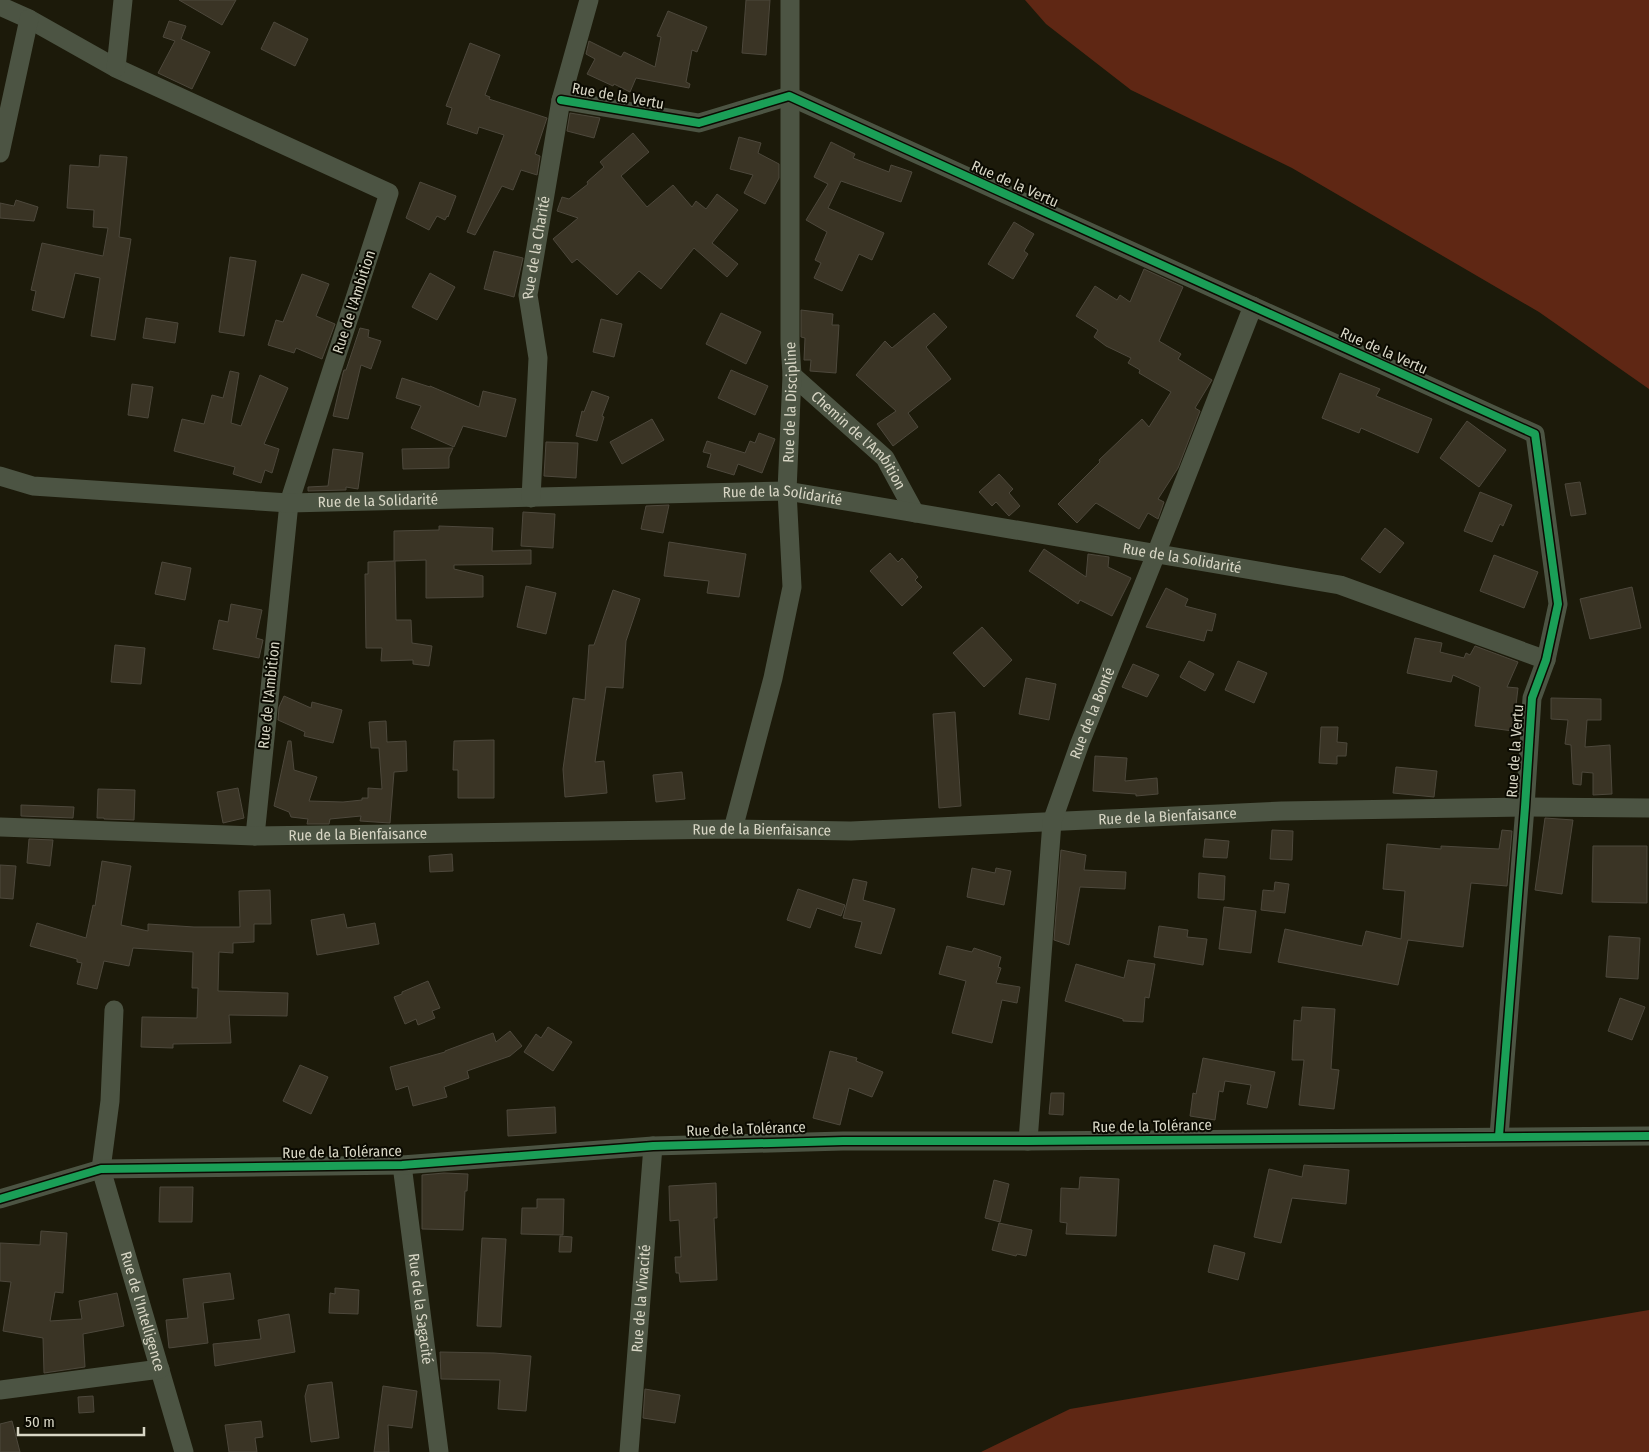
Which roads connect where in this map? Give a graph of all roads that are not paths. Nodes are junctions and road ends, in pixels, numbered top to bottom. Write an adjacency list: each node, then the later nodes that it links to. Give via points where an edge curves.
1 (123, 0): 6 (street)
2 (588, 0): 8 (street, Rue de la Charité)
3 (790, 0): 7 (street, Rue de la Discipline)
4 (0, 6): 5 (street, Rue de l'Ambition)
5 (29, 19): 6 (street, Rue de l'Ambition); 9 (street)
6 (116, 68): 15 (street, Rue de l'Ambition, via 389,193)
7 (789, 96): 8 (street, Rue de la Vertu, via 699,123); 10 (street, Rue de la Vertu); 11 (street, Rue de la Discipline)
8 (561, 100): 14 (street, Rue de la Charité, via 528,295 538,358)
9 (0, 153)
10 (1252, 306): 17 (street, Rue de la Bonté); 18 (street, Rue de la Vertu, via 1535,434 1558,604)
11 (792, 376): 13 (street, Rue de la Discipline); 16 (street, Chemin de l'Ambition, via 885,458)
12 (0, 476): 15 (street, Rue de la Solidarité, via 33,486)
13 (787, 491): 14 (street, Rue de la Solidarité); 16 (street, Rue de la Solidarité); 23 (street, Rue de la Discipline, via 792,587 773,678)
14 (531, 498): 15 (street, Rue de la Solidarité)
15 (289, 503): 24 (street, Rue de l'Ambition)
16 (915, 513): 17 (street, Rue de la Solidarité)
17 (1156, 554): 18 (street, Rue de la Solidarité, via 1340,585); 21 (street, Rue de la Bonté)
18 (1546, 660): 19 (street, Rue de la Vertu, via 1532,698)
19 (1525, 807): 20 (street, Rue de la Bienfaisance); 21 (street, Rue de la Bienfaisance, via 1282,811); 26 (street, Rue de la Vertu)
20 (1649, 808)
21 (1052, 822): 23 (street, Rue de la Bienfaisance, via 851,831); 28 (street, Rue de la Bonté)
22 (0, 827): 24 (street, Rue de la Bienfaisance)
23 (734, 829): 24 (street, Rue de la Bienfaisance)
24 (255, 836)
25 (114, 1010): 31 (street, via 110,1101)
26 (1499, 1136): 27 (street, Rue de la Tolérance); 28 (street, Rue de la Tolérance)
27 (1649, 1136)
28 (1028, 1141): 29 (street, Rue de la Tolérance)
29 (653, 1146): 30 (street, Rue de la Tolérance); 37 (street, Rue de la Vivacité)
30 (402, 1165): 31 (street, Rue de la Tolérance); 36 (street, Rue de la Sagacité)
31 (102, 1169): 32 (street, Rue de la Tolérance); 33 (street, Rue de l'Intelligence)
32 (0, 1199)
33 (160, 1369): 34 (street); 35 (street, Rue de l'Intelligence)
34 (0, 1390)
35 (184, 1452)
36 (439, 1452)
37 (629, 1452)

